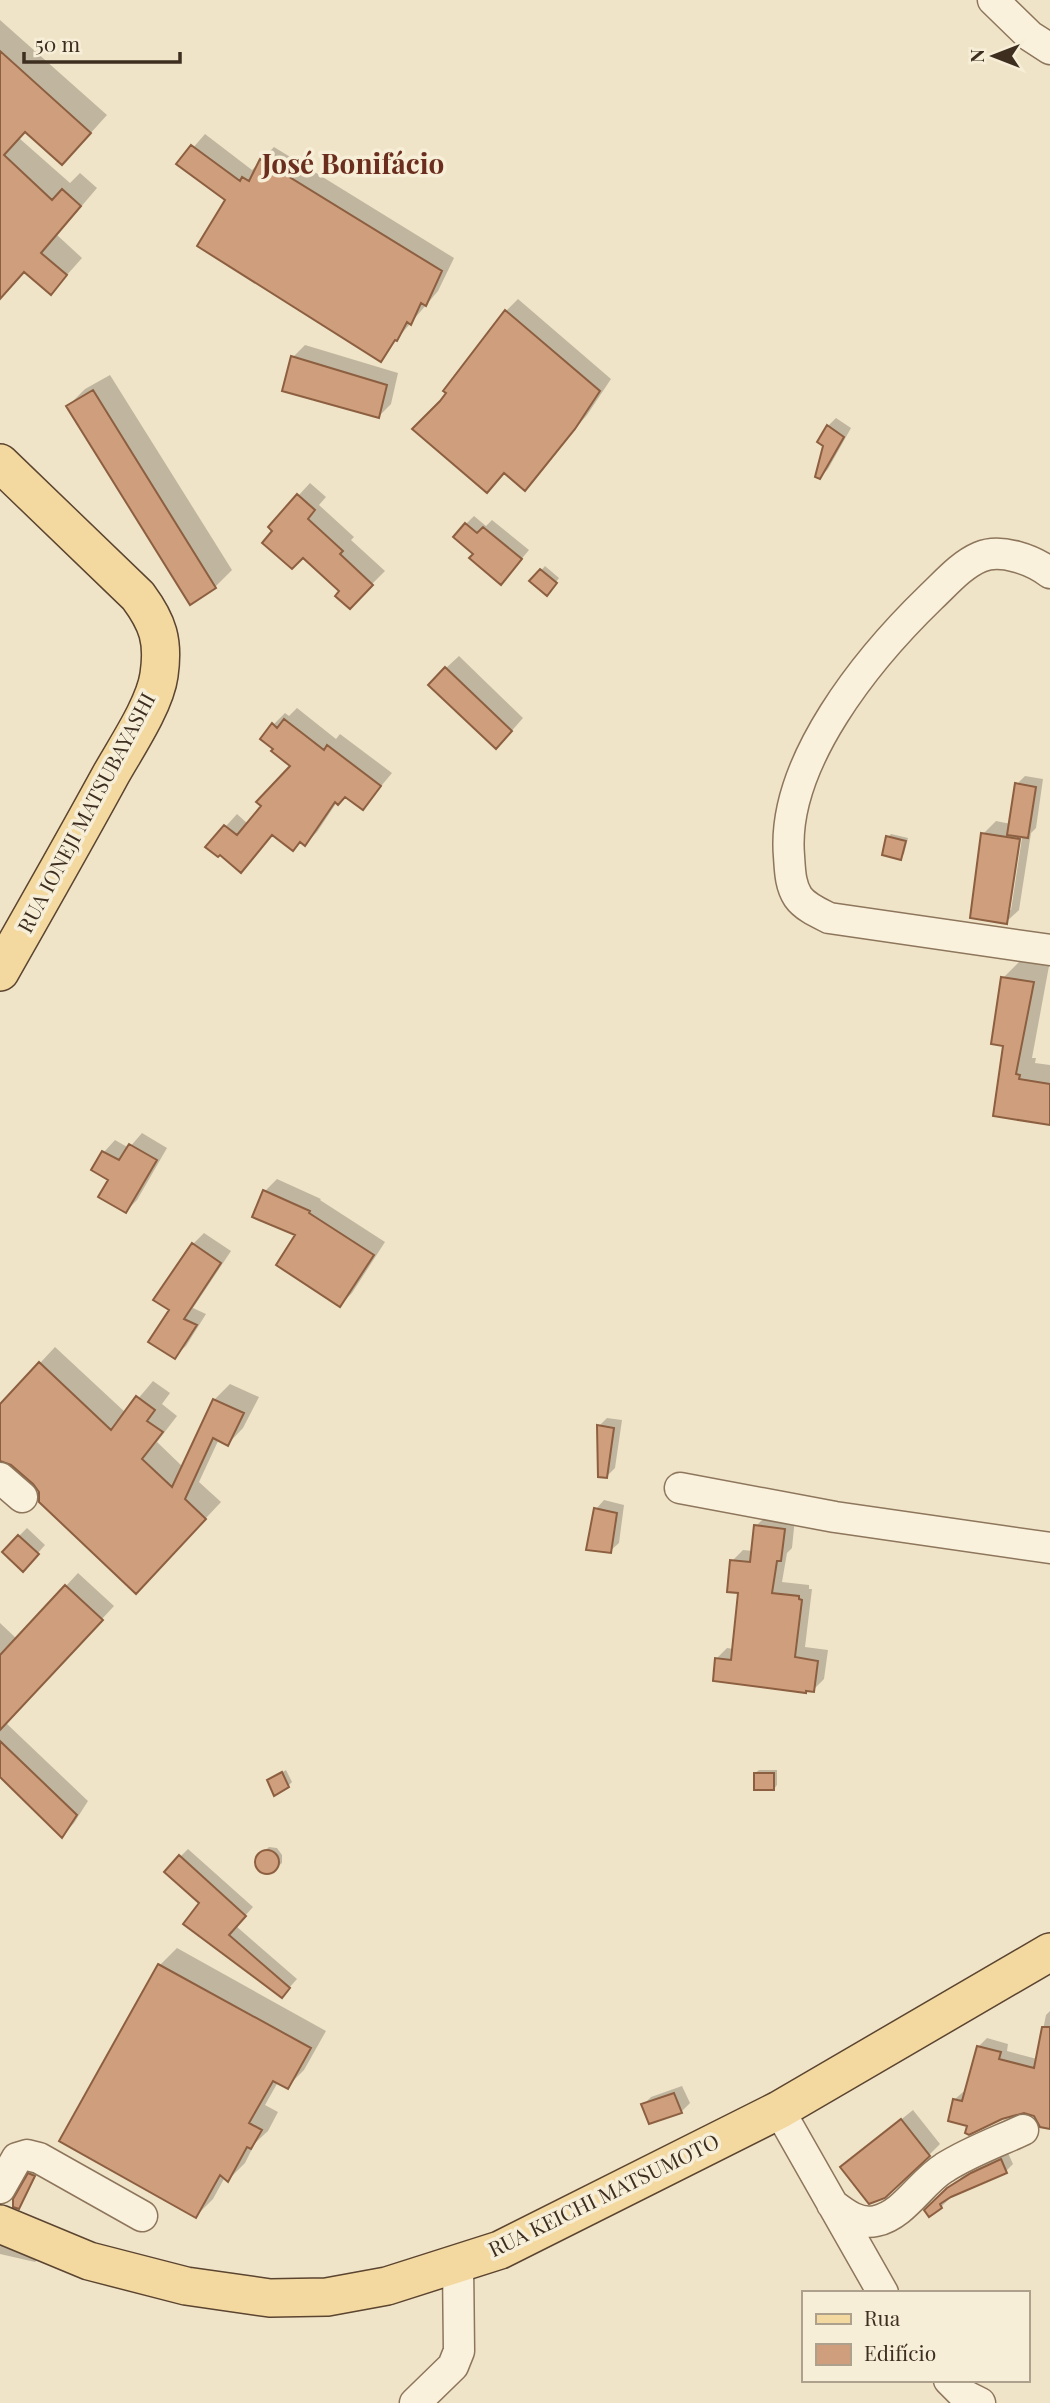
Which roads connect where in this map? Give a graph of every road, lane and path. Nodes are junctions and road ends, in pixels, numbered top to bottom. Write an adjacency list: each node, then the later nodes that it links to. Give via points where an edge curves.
1 (993, 0): 2 (street, via 1030,36)
2 (1050, 48)
3 (0, 463): 6 (main road, RUA IONEJI MATSUBAYASHI, via 138,596 153,617 161,649 159,678 150,702)
4 (1050, 573): 5 (street, via 998,553 982,556 966,564 894,635 850,690 811,754 798,791 788,848 791,880 799,898 828,918)
5 (1050, 950)
6 (0, 972)
7 (680, 1488): 8 (street, via 835,1517)
8 (1050, 1548)
9 (1050, 1952): 10 (main road, RUA KEICHI MATSUMOTO)
10 (779, 2110): 13 (street); 16 (main road, RUA KEICHI MATSUMOTO, via 499,2250)
11 (1023, 2130): 13 (street, via 943,2169 879,2220 851,2217)
12 (0, 2188): 14 (street, via 17,2158 27,2155)
13 (832, 2204): 17 (street)
14 (142, 2216)
15 (0, 2224): 16 (main road, RUA KEICHI MATSUMOTO, via 89,2262 186,2286 270,2298 327,2297 387,2286)
16 (458, 2264): 19 (street, via 459,2351 453,2365)
17 (882, 2291)
18 (950, 2382): 20 (street)
19 (415, 2403)
20 (980, 2403)

